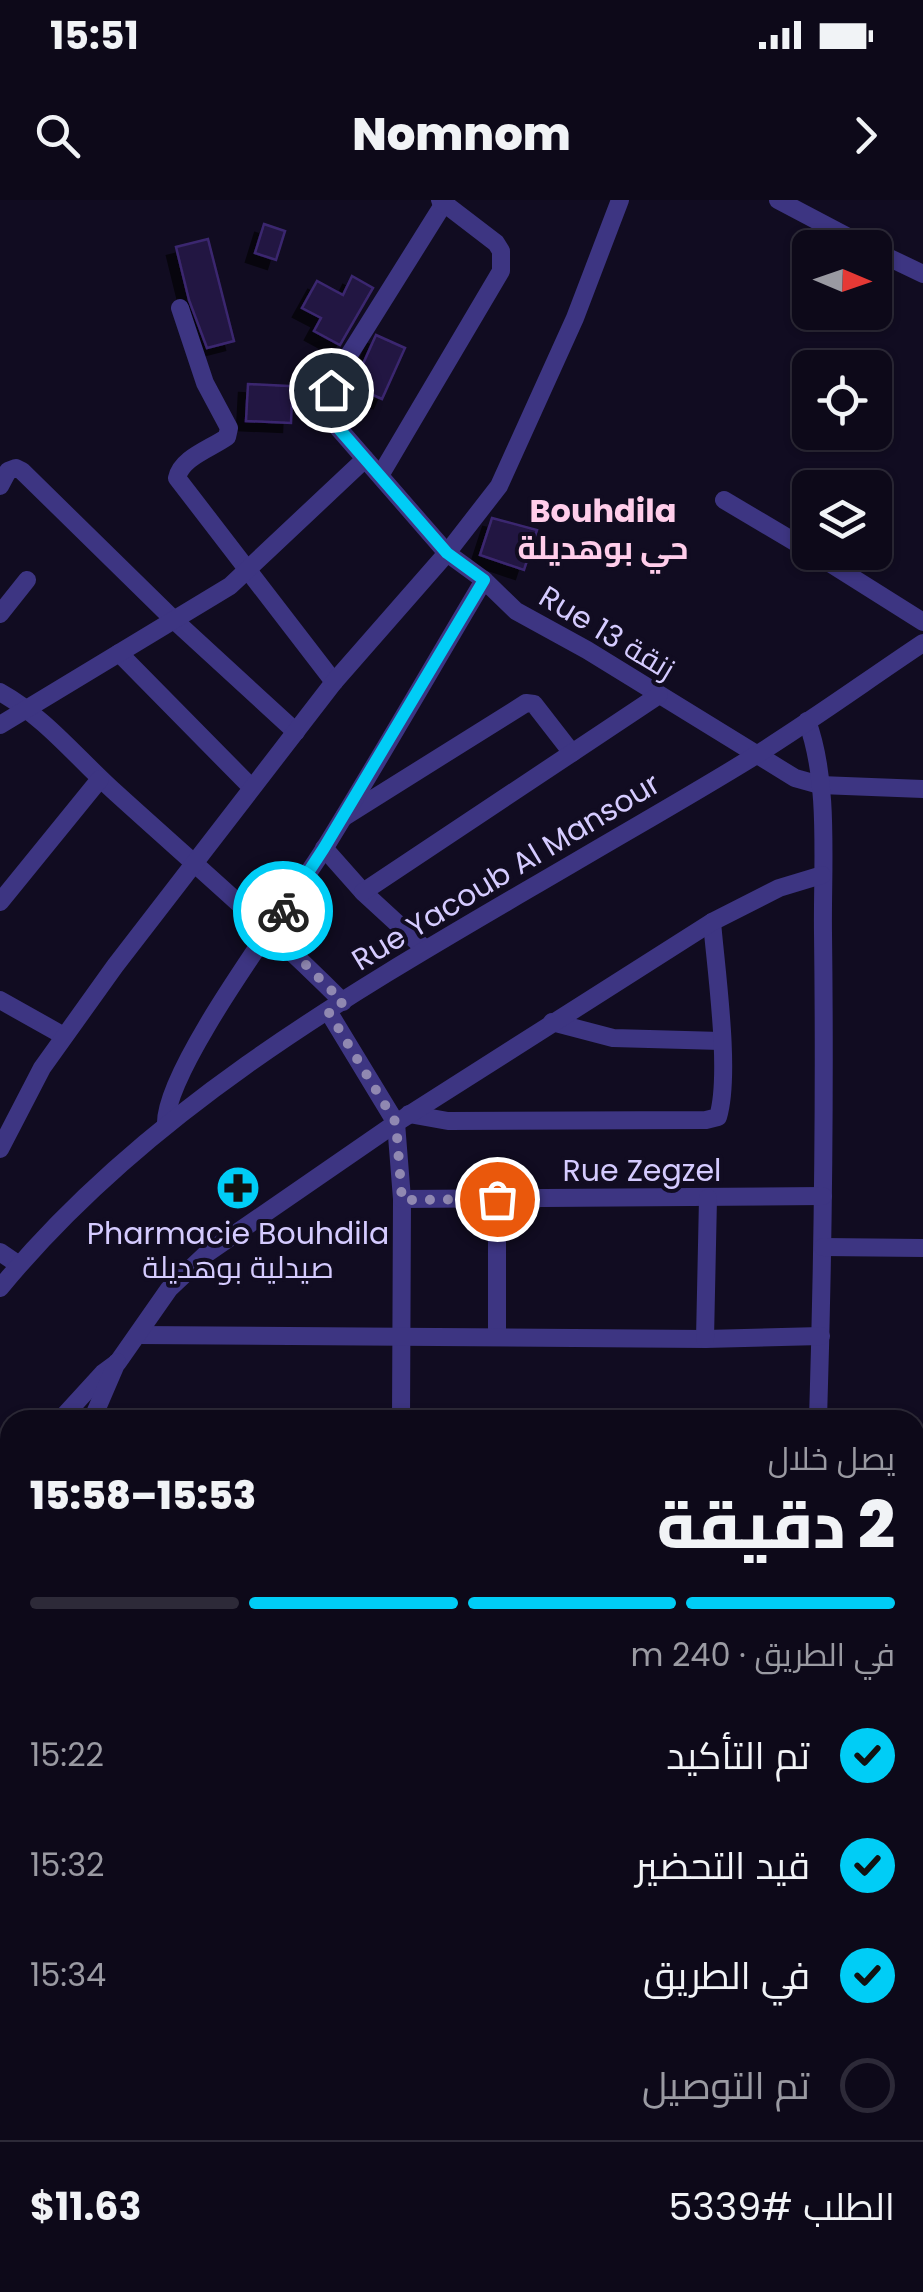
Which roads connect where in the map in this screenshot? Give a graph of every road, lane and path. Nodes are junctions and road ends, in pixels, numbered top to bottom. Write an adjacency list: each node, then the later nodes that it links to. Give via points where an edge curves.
1 (620, 200): 13 (street, via 510,465)
2 (778, 200): 4 (street)
3 (444, 201): 8 (street, Rue 13 زنقة, via 331,390 333,422); 9 (street, via 496,243 501,271)
4 (836, 230)
5 (892, 259): 6 (street)
6 (923, 274)
7 (180, 308): 15 (street, via 204,383 229,428 226,438 184,463 177,478)
8 (365, 459): 9 (street, Rue 13 زنقة); 15 (street)
9 (381, 474): 13 (street, Rue 13 زنقة)
10 (0, 486): 19 (street, via 8,471 22,471)
11 (724, 500): 12 (street)
12 (792, 541)
13 (447, 553): 17 (street, Rue 13 زنقة); 23 (street)
14 (840, 570): 20 (street)
15 (247, 572): 19 (street); 23 (street)
16 (28, 580): 18 (street)
17 (484, 580): 25 (street, Rue 13 زنقة, via 516,611); 36 (street)
18 (0, 614)
19 (174, 620): 22 (street); 29 (street)
20 (923, 622)
21 (923, 643): 27 (street, Rue Yacoub Al Mansour)
22 (119, 653): 26 (street); 34 (street)
23 (334, 682): 29 (street)
24 (0, 692): 26 (street)
25 (659, 695): 30 (street); 31 (street, Rue 13 زنقة)
26 (28, 710): 28 (street); 32 (street)
27 (806, 721): 31 (street, Rue Yacoub Al Mansour); 33 (street)
28 (0, 725)
29 (296, 732): 34 (street)
30 (572, 753): 36 (street, via 534,704 526,703); 40 (street)
31 (755, 756): 33 (street, Rue 13 زنقة); 44 (street, Rue Yacoub Al Mansour)
32 (100, 779): 38 (street); 41 (street)
33 (820, 785): 35 (street, Rue 13 زنقة); 39 (street)
34 (250, 787): 38 (street)
35 (923, 790)
36 (342, 818): 37 (street)
37 (324, 848): 40 (street); 43 (street)
38 (194, 864): 43 (street); 48 (street)
39 (822, 875): 42 (street); 53 (street)
40 (363, 892): 44 (street)
41 (0, 902)
42 (712, 922): 47 (street); 49 (street)
43 (271, 930): 46 (street); 51 (street, via 175,1083)
44 (426, 950): 46 (street, Rue Yacoub Al Mansour)
45 (0, 1000): 48 (street)
46 (336, 1006): 50 (street); 51 (street, Rue Yacoub Al Mansour)
47 (552, 1022): 49 (street, via 613,1038); 50 (street)
48 (64, 1036): 52 (street)
49 (721, 1041): 50 (street, via 722,1104 718,1116 706,1120)
50 (402, 1118): 56 (street); 62 (street, via 206,1254 169,1289)
51 (166, 1124): 60 (street, Rue Yacoub Al Mansour)
52 (0, 1149)
53 (823, 1196): 54 (street, Rue Zegzel); 57 (street)
54 (708, 1198): 55 (street, Rue Zegzel); 66 (street)
55 (497, 1199): 56 (street, Rue Zegzel); 65 (street)
56 (402, 1200): 63 (street)
57 (823, 1246): 58 (street); 64 (street)
58 (923, 1248)
59 (0, 1252): 60 (street)
60 (19, 1265): 61 (street, Rue Yacoub Al Mansour)
61 (0, 1288)
62 (138, 1335): 63 (street); 67 (street)
63 (403, 1336): 65 (street); 70 (street)
64 (821, 1336): 66 (street); 71 (street)
65 (497, 1337): 66 (street)
66 (705, 1339)
67 (118, 1362): 68 (street); 69 (street)
68 (69, 1410)
69 (96, 1410)
70 (402, 1410)
71 (818, 1410)

